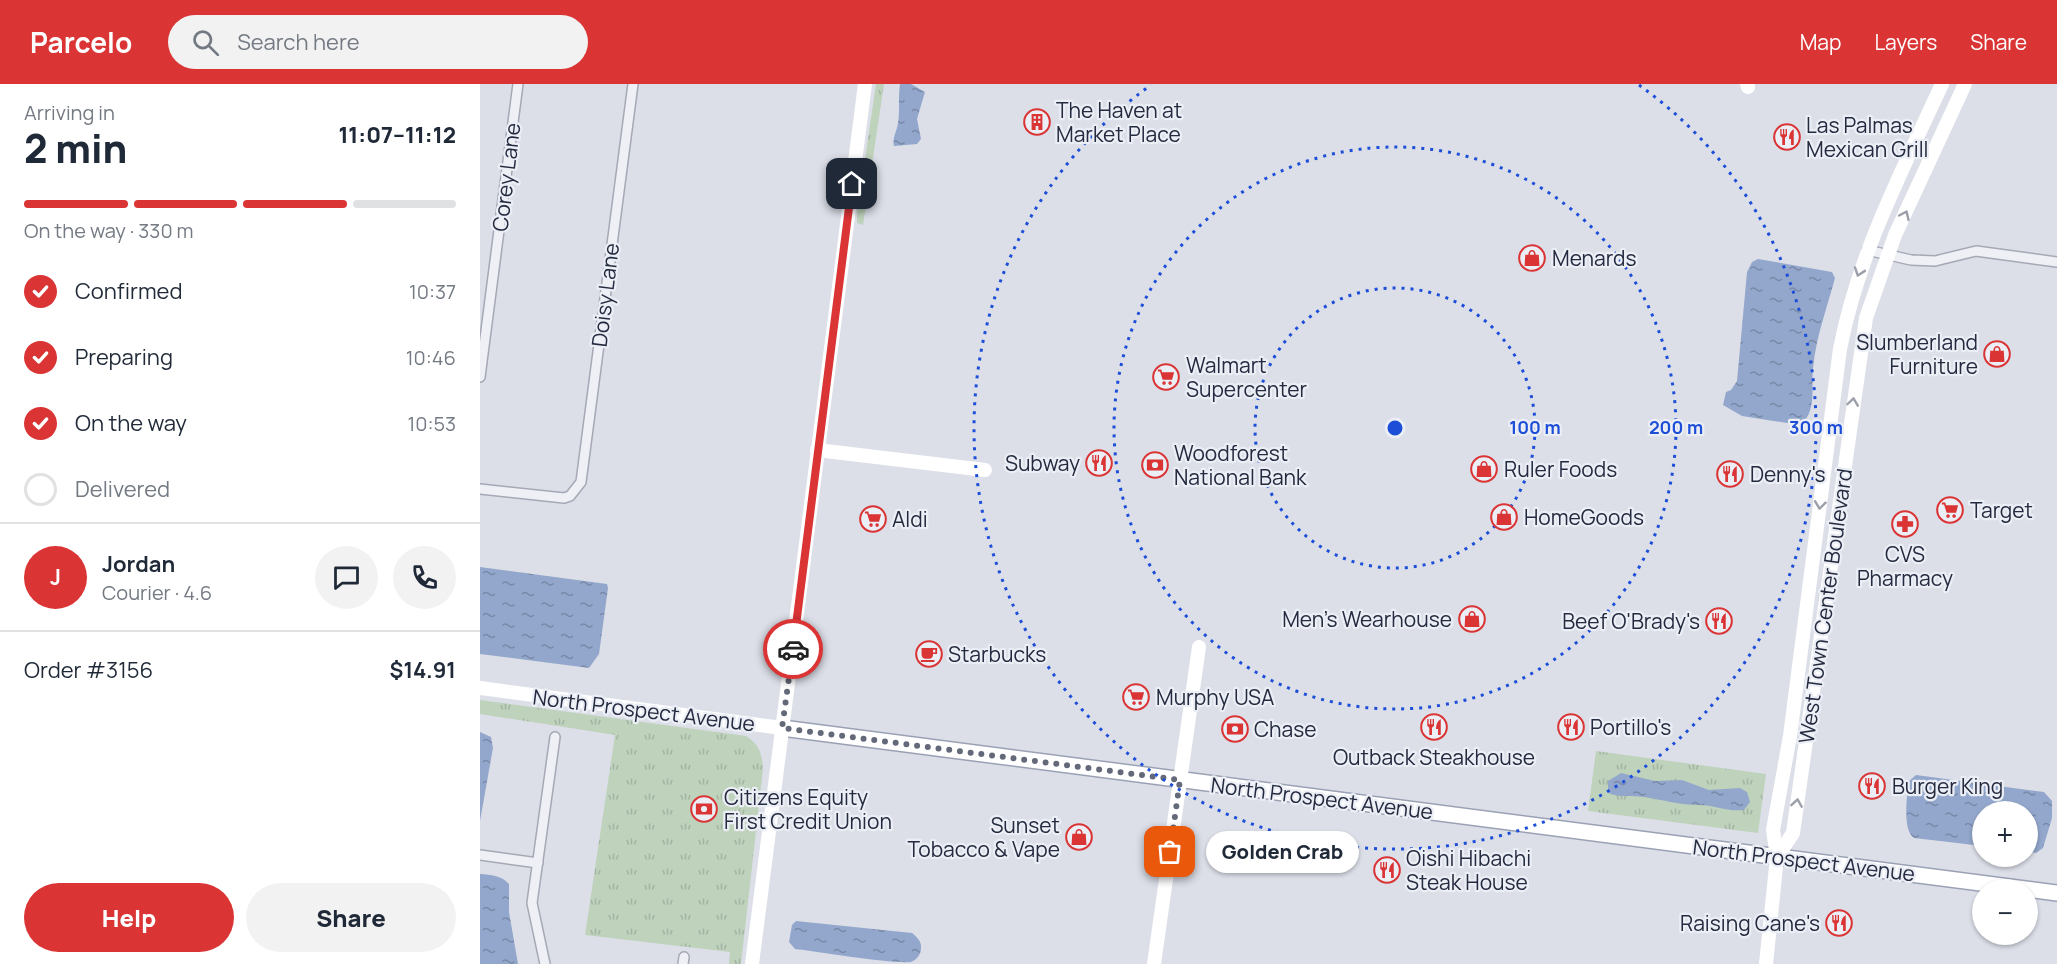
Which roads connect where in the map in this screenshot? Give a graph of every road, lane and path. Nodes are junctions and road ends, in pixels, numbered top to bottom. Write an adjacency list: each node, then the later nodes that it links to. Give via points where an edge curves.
1 (518, 84): 9 (street, Corey Lane)
2 (633, 84): 12 (street, Doisy Lane, via 581,482 576,491 564,498)
3 (865, 84): 10 (main road)
4 (1942, 84): 6 (main road, West Town Center Boulevard)
5 (1965, 84): 7 (main road, West Town Center Boulevard, one-way to 5)
6 (1867, 250): 7 (street); 19 (main road, West Town Center Boulevard, one-way to 19, via 1839,349 1795,698 1773,830)
7 (1888, 253): 8 (street, via 1911,260 1935,261 1976,250); 19 (main road, West Town Center Boulevard, one-way to 7, via 1793,833 1860,353 1872,297)
8 (2057, 262)
9 (480, 376)
10 (817, 450): 11 (main road); 15 (main road)
11 (985, 470)
12 (480, 489)
13 (1199, 647): 17 (main road)
14 (480, 688): 15 (main road, North Prospect Avenue)
15 (782, 728): 17 (main road, North Prospect Avenue); 23 (main road)
16 (555, 737): 20 (street)
17 (1180, 780): 19 (main road, North Prospect Avenue); 24 (main road)
18 (480, 855): 20 (street)
19 (1778, 856): 21 (main road, North Prospect Avenue); 25 (main road, West Town Center Boulevard)
20 (538, 863): 22 (street, via 532,903)
21 (2057, 893)
22 (545, 964)
23 (752, 964)
24 (1154, 964)
25 (1766, 964)

